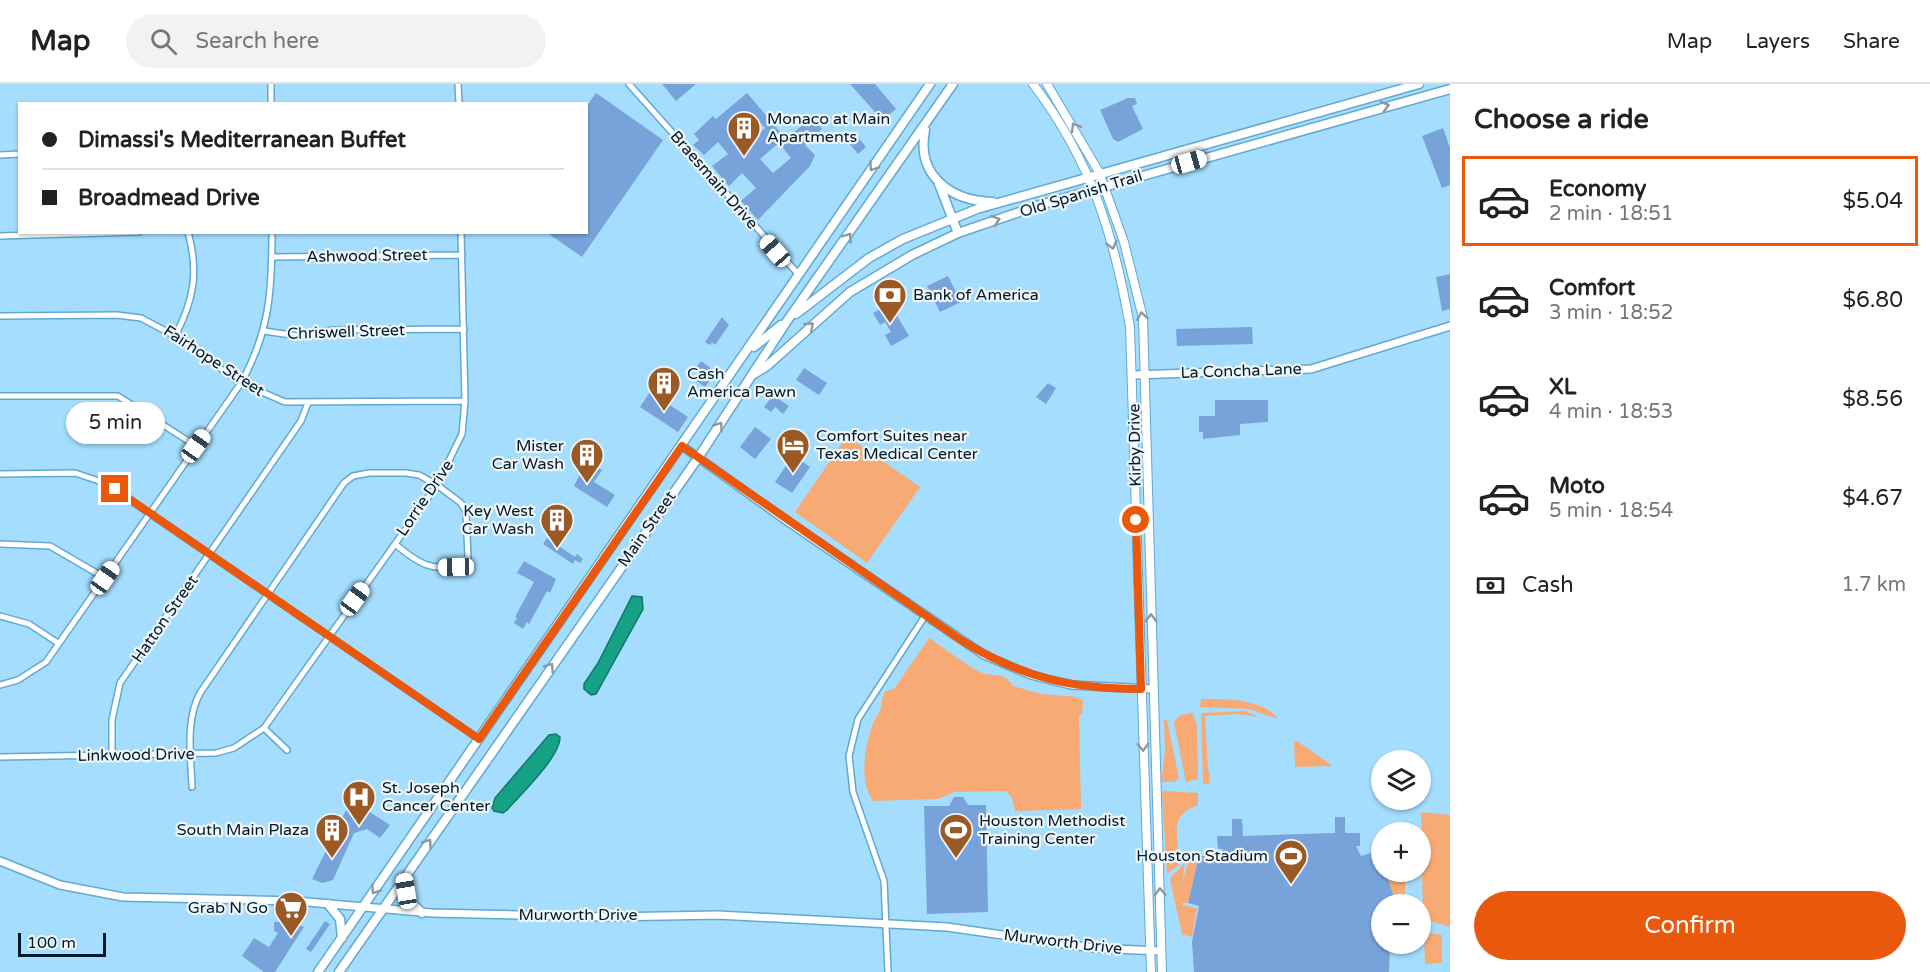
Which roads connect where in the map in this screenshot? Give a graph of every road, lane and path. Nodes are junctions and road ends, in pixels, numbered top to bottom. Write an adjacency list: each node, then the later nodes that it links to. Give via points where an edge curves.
1 (271, 84): 11 (street)
2 (458, 84): 12 (street)
3 (629, 84): 39 (street, Braesmain Drive)
4 (930, 84): 39 (main road, Main Street, one-way to 39)
5 (953, 84): 16 (main road, Main Street)
6 (1033, 84): 10 (main road, Kirby Drive)
7 (1419, 84): 13 (main road, Old Spanish Trail)
8 (1049, 86): 10 (main road); 24 (main road, Kirby Drive, one-way to 8)
9 (1445, 88): 14 (main road, Old Spanish Trail, one-way to 9)
10 (1041, 94): 25 (main road, Kirby Drive)
11 (271, 102)
12 (459, 102)
13 (1347, 104): 14 (main road); 15 (main road, Old Spanish Trail)
14 (1351, 116): 17 (main road, Old Spanish Trail)
15 (1303, 117): 17 (main road); 18 (main road, Old Spanish Trail)
16 (926, 124): 26 (main road, via 924,154); 41 (main road, Main Street, one-way to 16)
17 (1307, 129): 19 (main road, Old Spanish Trail)
18 (1244, 133): 19 (main road); 20 (main road, Old Spanish Trail)
19 (1248, 145): 23 (main road, Old Spanish Trail)
20 (1169, 153): 23 (main road); 24 (main road, Old Spanish Trail)
21 (18, 154): 22 (street)
22 (0, 155)
23 (1172, 167): 27 (main road, Old Spanish Trail)
24 (1099, 172): 25 (main road, Old Spanish Trail); 27 (main road, Kirby Drive)
25 (1090, 175): 28 (main road, Kirby Drive); 29 (main road, Old Spanish Trail)
26 (938, 180): 29 (main road, via 956,196); 30 (main road)
27 (1105, 186): 28 (main road, Old Spanish Trail); 50 (main road, Kirby Drive, one-way to 27, via 1143,318)
28 (1095, 189): 31 (main road, Old Spanish Trail, one-way to 28); 51 (main road, Kirby Drive, one-way to 51, via 1125,296)
29 (1002, 202): 30 (main road, Old Spanish Trail)
30 (952, 219): 31 (main road); 40 (main road, Old Spanish Trail, via 903,239)
31 (958, 233): 42 (main road, Old Spanish Trail)
32 (70, 234): 36 (street)
33 (189, 234): 48 (street, via 195,281 186,315)
34 (272, 234): 38 (street)
35 (462, 234): 37 (street, Lorrie Drive)
36 (0, 236)
37 (462, 255): 38 (street, Ashwood Street); 46 (street, Lorrie Drive)
38 (272, 257): 47 (street, via 272,290)
39 (800, 275): 41 (main road); 49 (main road, Main Street)
40 (840, 278): 42 (main road); 44 (main road, Old Spanish Trail)
41 (814, 285): 44 (main road, Main Street)
42 (850, 292): 52 (main road, Old Spanish Trail, one-way to 42)
43 (0, 316): 48 (street, Fairhope Street, via 130,316 151,321)
44 (787, 321): 49 (main road, Old Spanish Trail); 52 (main road, Main Street)
45 (1450, 326): 50 (street, La Concha Lane, via 1311,369)
46 (464, 328): 47 (street, Chriswell Street, via 332,330 289,336); 55 (street, Lorrie Drive)
47 (264, 332): 53 (street)
48 (175, 336): 53 (street, Fairhope Street)
49 (746, 353): 58 (main road, Main Street)
50 (1146, 374): 51 (street, La Concha Lane); 61 (main road, Kirby Drive)
51 (1133, 375): 60 (main road, Kirby Drive)
52 (751, 376): 59 (main road, Main Street, one-way to 52)
53 (241, 383): 56 (street, Fairhope Street, via 279,400); 57 (street)
54 (0, 396): 57 (street, via 118,396)
55 (465, 401): 56 (street, Fairhope Street); 63 (street, Lorrie Drive, via 459,445)
56 (308, 403): 67 (street, Hatton Street, via 302,421)
57 (196, 446): 64 (street)
58 (682, 446): 59 (street); 72 (main road, Main Street)
59 (698, 458): 71 (street); 73 (main road, Main Street)
60 (1136, 468): 61 (main road); 79 (main road, Kirby Drive)
61 (1147, 468): 80 (main road, Kirby Drive, one-way to 61)
62 (0, 474): 64 (street, via 83,475 105,483)
63 (437, 485): 66 (street, Lorrie Drive); 66 (street, via 461,503 466,512 468,557 464,565 419,564); 69 (street, via 406,473 353,476 344,483)
64 (150, 513): 67 (street); 68 (street)
65 (0, 544): 68 (street, via 50,546)
66 (395, 544): 74 (street, Lorrie Drive)
67 (211, 554): 69 (street); 86 (street, Hatton Street, via 120,683 112,720)
68 (105, 578): 75 (street)
69 (269, 595): 74 (street); 85 (street, via 195,703 190,724)
70 (0, 615): 75 (street, via 29,624)
71 (926, 616): 79 (street, via 984,655 1031,675 1071,685); 97 (street, via 858,719 849,756 853,792 884,881)
72 (563, 618): 73 (main road); 76 (main road, Main Street)
73 (577, 628): 78 (main road, Main Street, one-way to 73)
74 (329, 636): 81 (street, Linkwood Drive); 82 (street)
75 (58, 644): 77 (street, via 34,671)
76 (521, 679): 78 (main road); 82 (main road, Main Street)
77 (0, 685)
78 (535, 688): 84 (main road, Main Street)
79 (1141, 689): 80 (street); 89 (main road, Kirby Drive, one-way to 89)
80 (1152, 689): 90 (main road, Kirby Drive)
81 (264, 728): 83 (street); 85 (street, Linkwood Drive, via 234,748)
82 (479, 739): 84 (main road); 94 (main road, Main Street, one-way to 94)
83 (287, 750)
84 (493, 750): 92 (main road, Main Street, one-way to 84)
85 (191, 754): 86 (street, Linkwood Drive); 88 (street)
86 (112, 755): 87 (street, Linkwood Drive)
87 (0, 757)
88 (192, 787)
89 (1146, 819): 90 (main road); 99 (main road, Kirby Drive)
90 (1157, 819): 100 (main road, Kirby Drive, one-way to 90)
91 (0, 861): 93 (street, Murworth Drive, via 60,885 99,894)
92 (404, 878): 95 (main road, Main Street); 96 (main road, via 410,901)
93 (328, 904): 94 (street, Murworth Drive); 98 (main road, via 339,919)
94 (363, 908): 95 (street, Murworth Drive); 98 (main road, Main Street)
95 (383, 909): 96 (street, Murworth Drive); 102 (main road, Main Street)
96 (422, 913): 97 (street, Murworth Drive, via 718,915)
97 (887, 924): 99 (street, Murworth Drive, via 967,929 1093,948); 103 (street)
98 (342, 938): 101 (main road, Main Street)
99 (1151, 951): 100 (street, Murworth Drive); 104 (main road, Kirby Drive)
100 (1161, 951): 105 (main road, Kirby Drive)
101 (318, 972)
102 (339, 972)
103 (888, 972)
104 (1151, 972)
105 (1162, 972)

